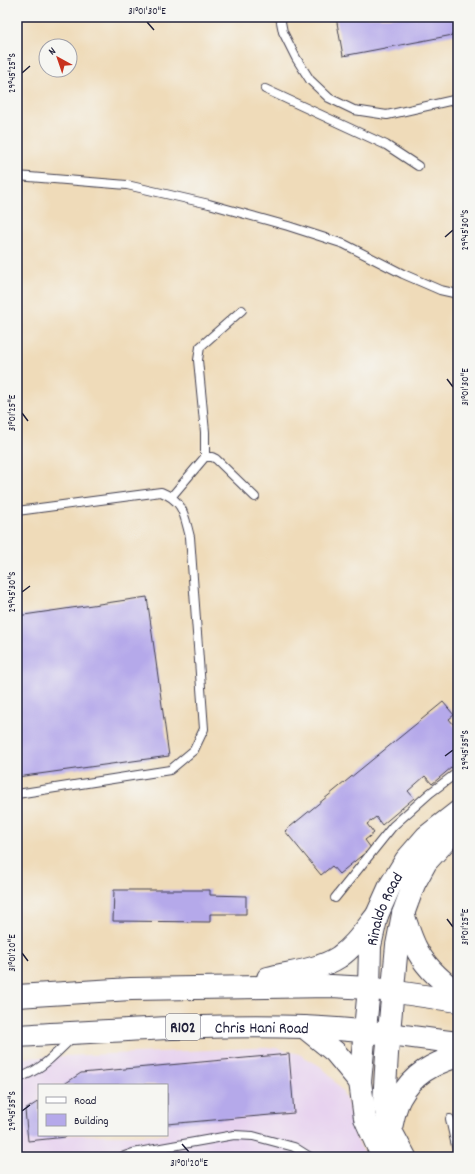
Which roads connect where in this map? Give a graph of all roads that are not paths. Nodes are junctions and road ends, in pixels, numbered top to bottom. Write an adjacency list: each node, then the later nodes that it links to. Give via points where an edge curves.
1 (280, 17): 3 (lane, via 283,32 310,80 329,98 354,110 387,115)
2 (265, 89): 4 (lane, via 386,145)
3 (458, 99)
4 (418, 166)
5 (17, 176): 6 (lane, via 127,185 209,204 344,244 403,274 440,290)
6 (458, 294)
7 (242, 310): 8 (lane, via 200,347 198,360)
8 (205, 457): 9 (lane); 10 (lane, via 216,459)
9 (172, 496): 11 (lane, via 161,492); 13 (lane, via 183,510 190,537 204,729 194,750 170,770)
10 (255, 497)
11 (17, 511)
12 (458, 772): 16 (lane, via 393,826)
13 (17, 794)
14 (458, 812): 18 (main road, Rinaldo Road, via 426,837 406,860)
15 (458, 827): 17 (main road, Rinaldo Road, via 426,862 414,884)
16 (335, 898)
17 (403, 914): 21 (main road, Rinaldo Road); 22 (main road, via 423,960 434,974)
18 (376, 915): 19 (main road, via 353,945 339,957 321,966); 20 (main road, Rinaldo Road, via 370,946)
19 (228, 986): 20 (main road); 23 (main road, via 131,988)
20 (369, 988): 21 (main road); 26 (main road, Rinaldo Road)
21 (393, 991): 24 (main road); 28 (main road, Rinaldo Road)
22 (458, 993)
23 (17, 996)
24 (458, 1001)
25 (304, 1027): 26 (main road, Chris Hani Road / R102); 27 (main road, Chris Hani Road / R102, via 187,1027); 33 (main road, via 335,1052)
26 (365, 1032): 28 (main road, Chris Hani Road / R102); 33 (main road, Rinaldo Road)
27 (76, 1033): 29 (main road, Chris Hani Road / R102); 32 (lane, via 48,1062 34,1072)
28 (389, 1033): 30 (main road, Chris Hani Road / R102); 35 (main road, Rinaldo Road, via 384,1103)
29 (17, 1036)
30 (458, 1043)
31 (458, 1056): 35 (main road, via 427,1068 412,1081 399,1099)
32 (17, 1078)
33 (360, 1082): 39 (main road, Rinaldo Road, via 365,1118 377,1145)
34 (450, 1119): 36 (lane)
35 (391, 1128): 40 (main road, Rinaldo Road)
36 (458, 1155)
37 (122, 1157): 38 (lane, via 234,1135 262,1137 294,1146)
38 (310, 1157)
39 (386, 1157)
40 (405, 1157)

